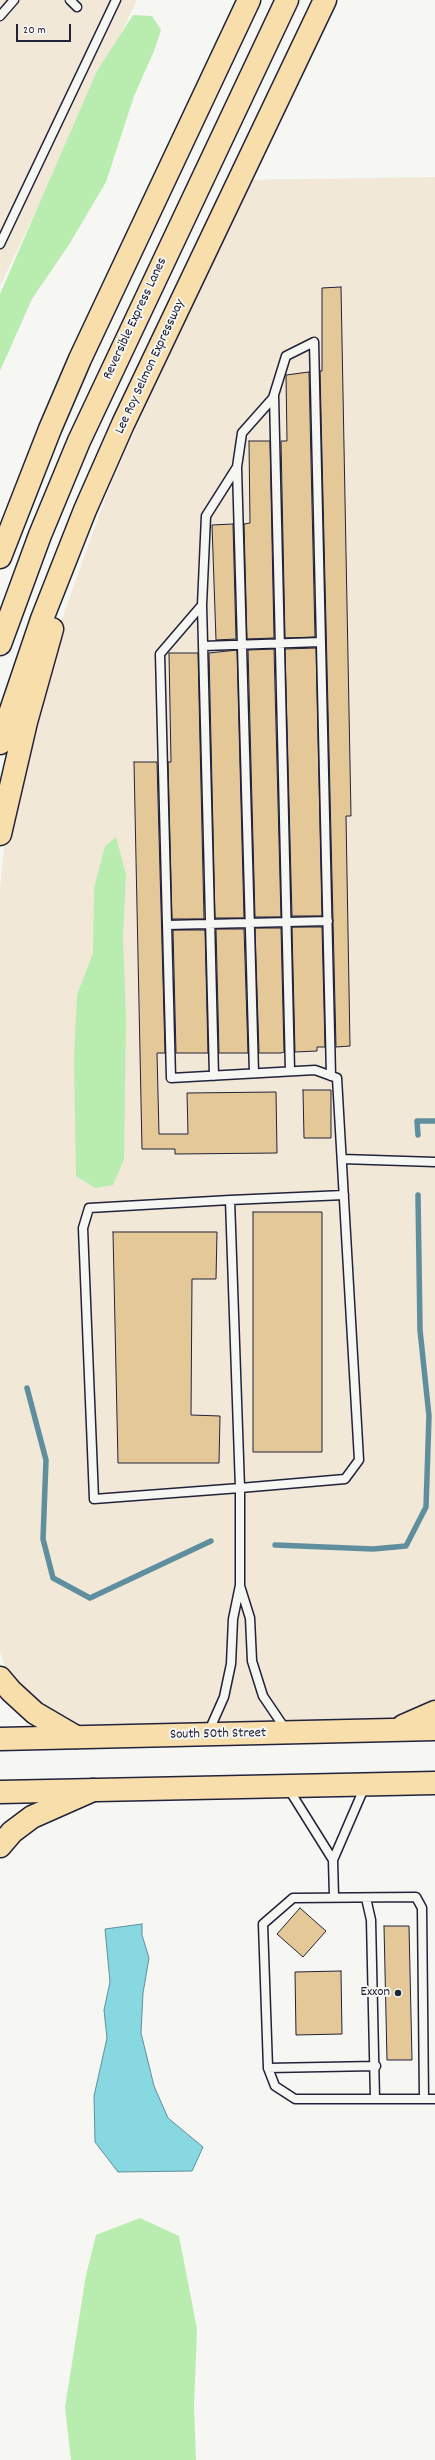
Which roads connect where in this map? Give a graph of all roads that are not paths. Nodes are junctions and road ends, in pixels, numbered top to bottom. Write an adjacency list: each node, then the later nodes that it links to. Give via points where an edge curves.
1 (14, 0): 8 (lane)
2 (70, 0): 7 (lane)
3 (116, 0): 9 (lane)
4 (249, 0): 12 (main road, via 80,359)
5 (287, 0): 19 (main road, Reversible Express Lanes, via 79,441 40,535)
6 (325, 0): 13 (main road, Lee Roy Selmon Expressway, via 123,424)
7 (77, 7)
8 (0, 16)
9 (0, 243)
10 (274, 396): 11 (lane, via 242,433); 17 (lane, via 286,356 314,342); 18 (lane)
11 (236, 467): 16 (lane, via 206,516); 20 (lane)
12 (23, 496): 14 (main road); 15 (main road)
13 (85, 510): 22 (main road, Lee Roy Selmon Expressway, via 42,619); 23 (main road, via 26,722)
14 (0, 531)
15 (0, 557)
16 (202, 605): 21 (lane); 28 (lane, via 160,654)
17 (321, 642): 18 (lane); 24 (lane)
18 (280, 643): 20 (lane); 25 (lane)
19 (0, 644)
20 (241, 645): 21 (lane); 26 (lane)
21 (203, 646): 27 (lane)
22 (0, 743)
23 (0, 834)
24 (328, 921): 25 (lane); 32 (lane)
25 (286, 922): 26 (lane); 29 (lane)
26 (250, 923): 27 (lane); 30 (lane)
27 (210, 924): 28 (lane); 31 (lane)
28 (168, 925): 31 (lane, via 171,1078)
29 (290, 1071): 30 (lane); 32 (lane, via 315,1070)
30 (254, 1073): 31 (lane)
31 (214, 1076)
32 (331, 1076): 33 (lane, via 337,1078)
33 (342, 1159): 34 (lane); 35 (lane)
34 (435, 1162)
35 (344, 1194): 36 (lane); 37 (lane, via 360,1460 346,1479)
36 (230, 1200): 37 (lane); 37 (lane, via 89,1208 83,1228 94,1500)
37 (240, 1488): 38 (lane)
38 (240, 1585): 43 (lane, via 250,1618 252,1661 263,1696); 44 (lane, via 233,1619 230,1671 224,1697)
39 (0, 1678): 45 (main road, via 34,1713)
40 (435, 1712): 42 (main road)
41 (435, 1729): 42 (main road, South 50th Street)
42 (396, 1730): 43 (main road, South 50th Street)
43 (288, 1733): 44 (main road, South 50th Street)
44 (207, 1735): 45 (main road, South 50th Street)
45 (76, 1737): 46 (main road, South 50th Street)
46 (0, 1739)
47 (435, 1783): 48 (main road)
48 (412, 1784): 49 (main road); 53 (main road)
49 (366, 1785): 50 (main road); 55 (lane)
50 (287, 1786): 51 (main road); 55 (lane)
51 (93, 1790): 52 (main road); 54 (main road, via 32,1816 12,1832)
52 (0, 1792)
53 (435, 1800)
54 (0, 1846)
55 (333, 1860): 56 (lane)
56 (334, 1897): 57 (lane); 59 (lane, via 292,1898 264,1924)
57 (366, 1898): 58 (lane, via 370,1920); 61 (lane, via 416,1897 422,1908)
58 (376, 2066): 59 (lane); 60 (lane)
59 (268, 2068): 60 (lane, via 275,2086 294,2099)
60 (376, 2099): 61 (lane)
61 (424, 2099): 62 (lane)
62 (435, 2099)

